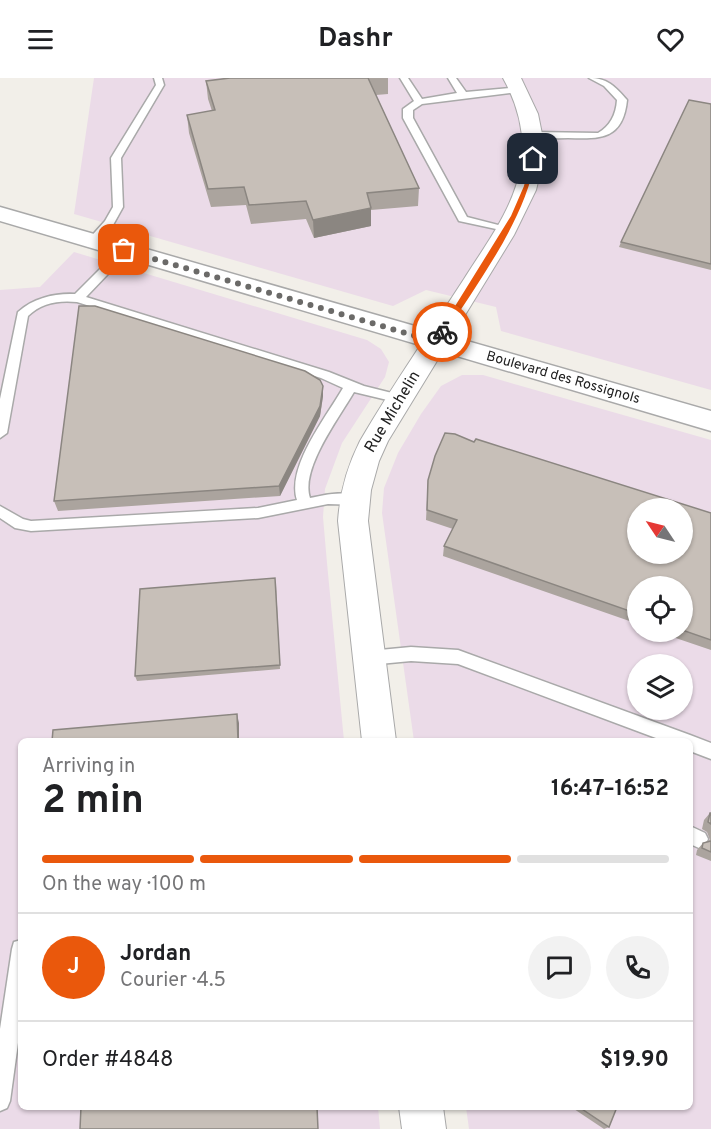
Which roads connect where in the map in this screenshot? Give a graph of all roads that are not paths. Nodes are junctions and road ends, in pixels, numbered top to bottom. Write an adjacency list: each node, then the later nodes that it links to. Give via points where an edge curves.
1 (158, 78): 11 (lane, via 160,85 116,158 117,212)
2 (404, 78): 7 (lane)
3 (452, 78): 6 (lane)
4 (593, 78): 8 (lane, via 607,84 622,100 608,132 598,136)
5 (515, 83): 6 (lane); 8 (street, Rue Michelin)
6 (463, 95): 7 (lane)
7 (419, 102): 10 (lane, via 410,106 408,118 464,219)
8 (533, 135): 10 (street, Rue Michelin, via 530,177)
9 (0, 214): 11 (street, Boulevard des Rossignols)
10 (506, 230): 14 (street, Rue Michelin)
11 (92, 241): 12 (street, Boulevard des Rossignols)
12 (124, 250): 13 (lane); 14 (street, Boulevard des Rossignols)
13 (78, 298): 15 (lane, via 325,375); 18 (lane, via 46,301 22,315)
14 (436, 342): 16 (street, Rue Michelin); 17 (street, Boulevard des Rossignols)
15 (350, 387): 16 (lane); 20 (lane, via 303,469 301,492)
16 (400, 399): 19 (street, Rue Michelin, via 368,453)
17 (711, 421)
18 (0, 433)
19 (354, 501): 20 (lane); 22 (street, Rue Michelin)
20 (305, 504): 21 (lane, via 258,513 32,526 20,524)
21 (0, 511)
22 (369, 658): 23 (street, Rue Michelin); 24 (lane, via 411,654 458,657)
23 (379, 738)
24 (676, 738)
25 (693, 744): 26 (lane)
26 (711, 751)
27 (18, 971): 28 (lane)
28 (0, 1101)
29 (421, 1110): 30 (street)
30 (424, 1129)

